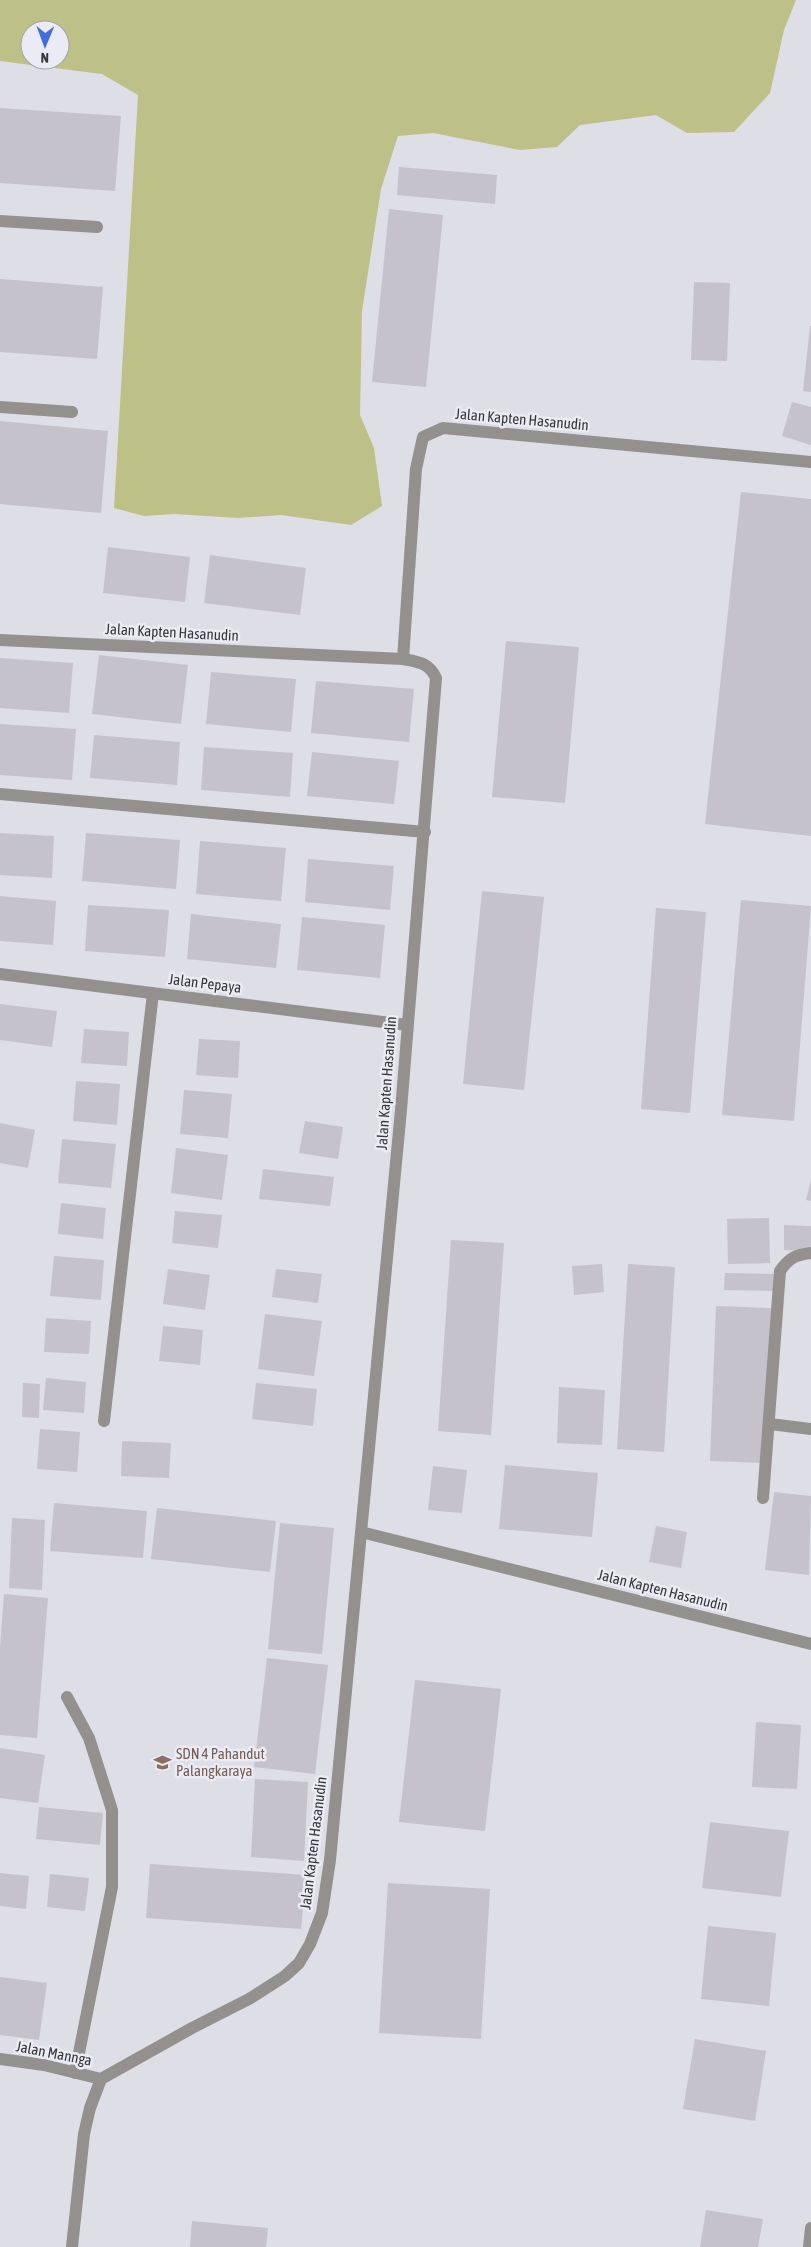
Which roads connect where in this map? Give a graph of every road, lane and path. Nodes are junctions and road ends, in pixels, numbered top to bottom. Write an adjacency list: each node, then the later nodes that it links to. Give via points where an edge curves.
1 (0, 220): 2 (street)
2 (97, 227)
3 (0, 407): 4 (street)
4 (72, 412)
5 (811, 462): 7 (street, Jalan Kapten Hasanudin, via 443,428 424,437 416,469)
6 (0, 640): 7 (street, Jalan Kapten Hasanudin)
7 (403, 659): 9 (street, Jalan Kapten Hasanudin, via 422,662 432,669 436,678)
8 (0, 794): 9 (street)
9 (425, 832): 12 (street, Jalan Kapten Hasanudin)
10 (0, 974): 11 (street, Jalan Pepaya)
11 (153, 993): 12 (street, Jalan Pepaya); 14 (street)
12 (407, 1025): 18 (street, Jalan Kapten Hasanudin)
13 (811, 1253): 15 (street, via 792,1257 780,1272)
14 (104, 1421)
15 (770, 1424): 16 (street); 17 (street)
16 (811, 1429)
17 (764, 1498)
18 (362, 1532): 19 (street, Jalan Kapten Hasanudin); 23 (street, Jalan Kapten Hasanudin, via 330,1860 322,1913 310,1944 299,1963 256,1995)
19 (811, 1644)
20 (67, 1697): 22 (street, via 89,1738 112,1810 112,1887)
21 (0, 2059): 22 (street, Jalan Mannga)
22 (75, 2073): 23 (street, Jalan Mannga)
23 (101, 2079): 25 (street, via 84,2134)
24 (811, 2228): 26 (street)
25 (72, 2247)
26 (809, 2247)

